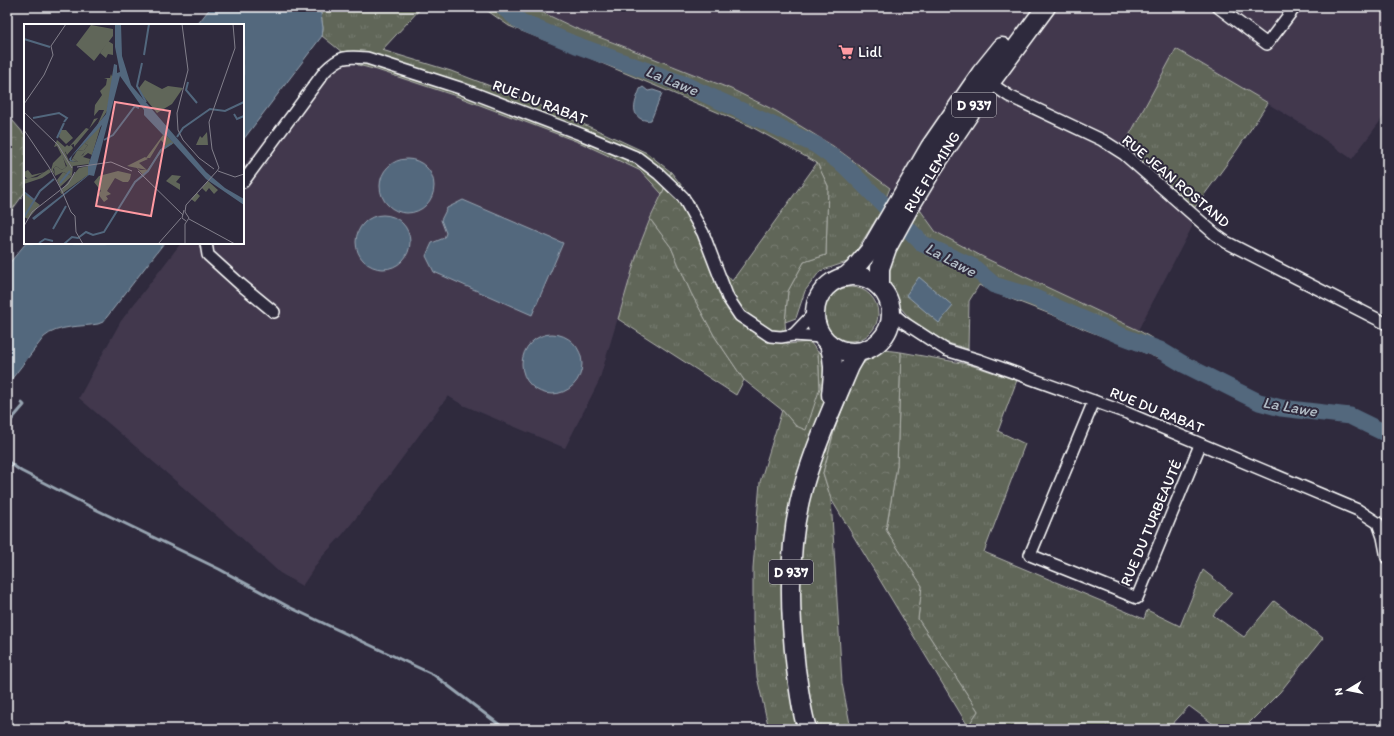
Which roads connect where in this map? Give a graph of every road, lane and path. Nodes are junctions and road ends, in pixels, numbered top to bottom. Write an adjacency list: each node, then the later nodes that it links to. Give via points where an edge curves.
1 (1033, 7): 7 (main road, RUE FLEMING / D 937, via 981,73 930,147)
2 (1046, 7): 5 (main road, RUE FLEMING / D 937)
3 (1218, 7): 4 (street, via 1267,44)
4 (1295, 7)
5 (990, 83): 7 (main road, RUE FLEMING / D 937, via 937,162); 15 (street, RUE JEAN ROSTAND, via 1009,96 1102,140 1124,154 1226,242)
6 (244, 181): 16 (street, RUE DU RABAT, via 325,70 336,60 352,56 367,58 460,88 638,158 660,174 682,197 702,233 728,298 740,316 770,336)
7 (904, 205): 8 (main road, RUE FLEMING / D 937)
8 (891, 227): 10 (main road, RUE FLEMING / D 937); 11 (main road, RUE FLEMING / D 937, via 880,268)
9 (206, 244): 12 (street, via 208,255)
10 (845, 277): 11 (main road, via 864,278); 13 (main road, via 824,289)
11 (880, 287): 14 (main road, via 886,294)
12 (274, 312)
13 (815, 312): 16 (street); 17 (main road, via 816,325)
14 (891, 312): 18 (main road, via 889,326 882,339 876,346); 19 (street, RUE DU RABAT, via 946,350)
15 (1387, 324)
16 (793, 335): 17 (street, RUE DU RABAT)
17 (826, 340): 18 (main road, via 838,350); 20 (main road, D 937, via 832,353 834,371)
18 (858, 352): 20 (main road, D 937)
19 (1094, 401): 21 (street, RUE DU RABAT, via 1153,423); 21 (street, RUE DU TURBEAUTÉ, via 1030,555 1137,598)
20 (828, 420): 23 (main road, D 937, via 803,490 791,575 790,610 794,650)
21 (1200, 445): 22 (street, RUE DU RABAT, via 1358,510 1378,523)
22 (1387, 558)
23 (807, 729)

